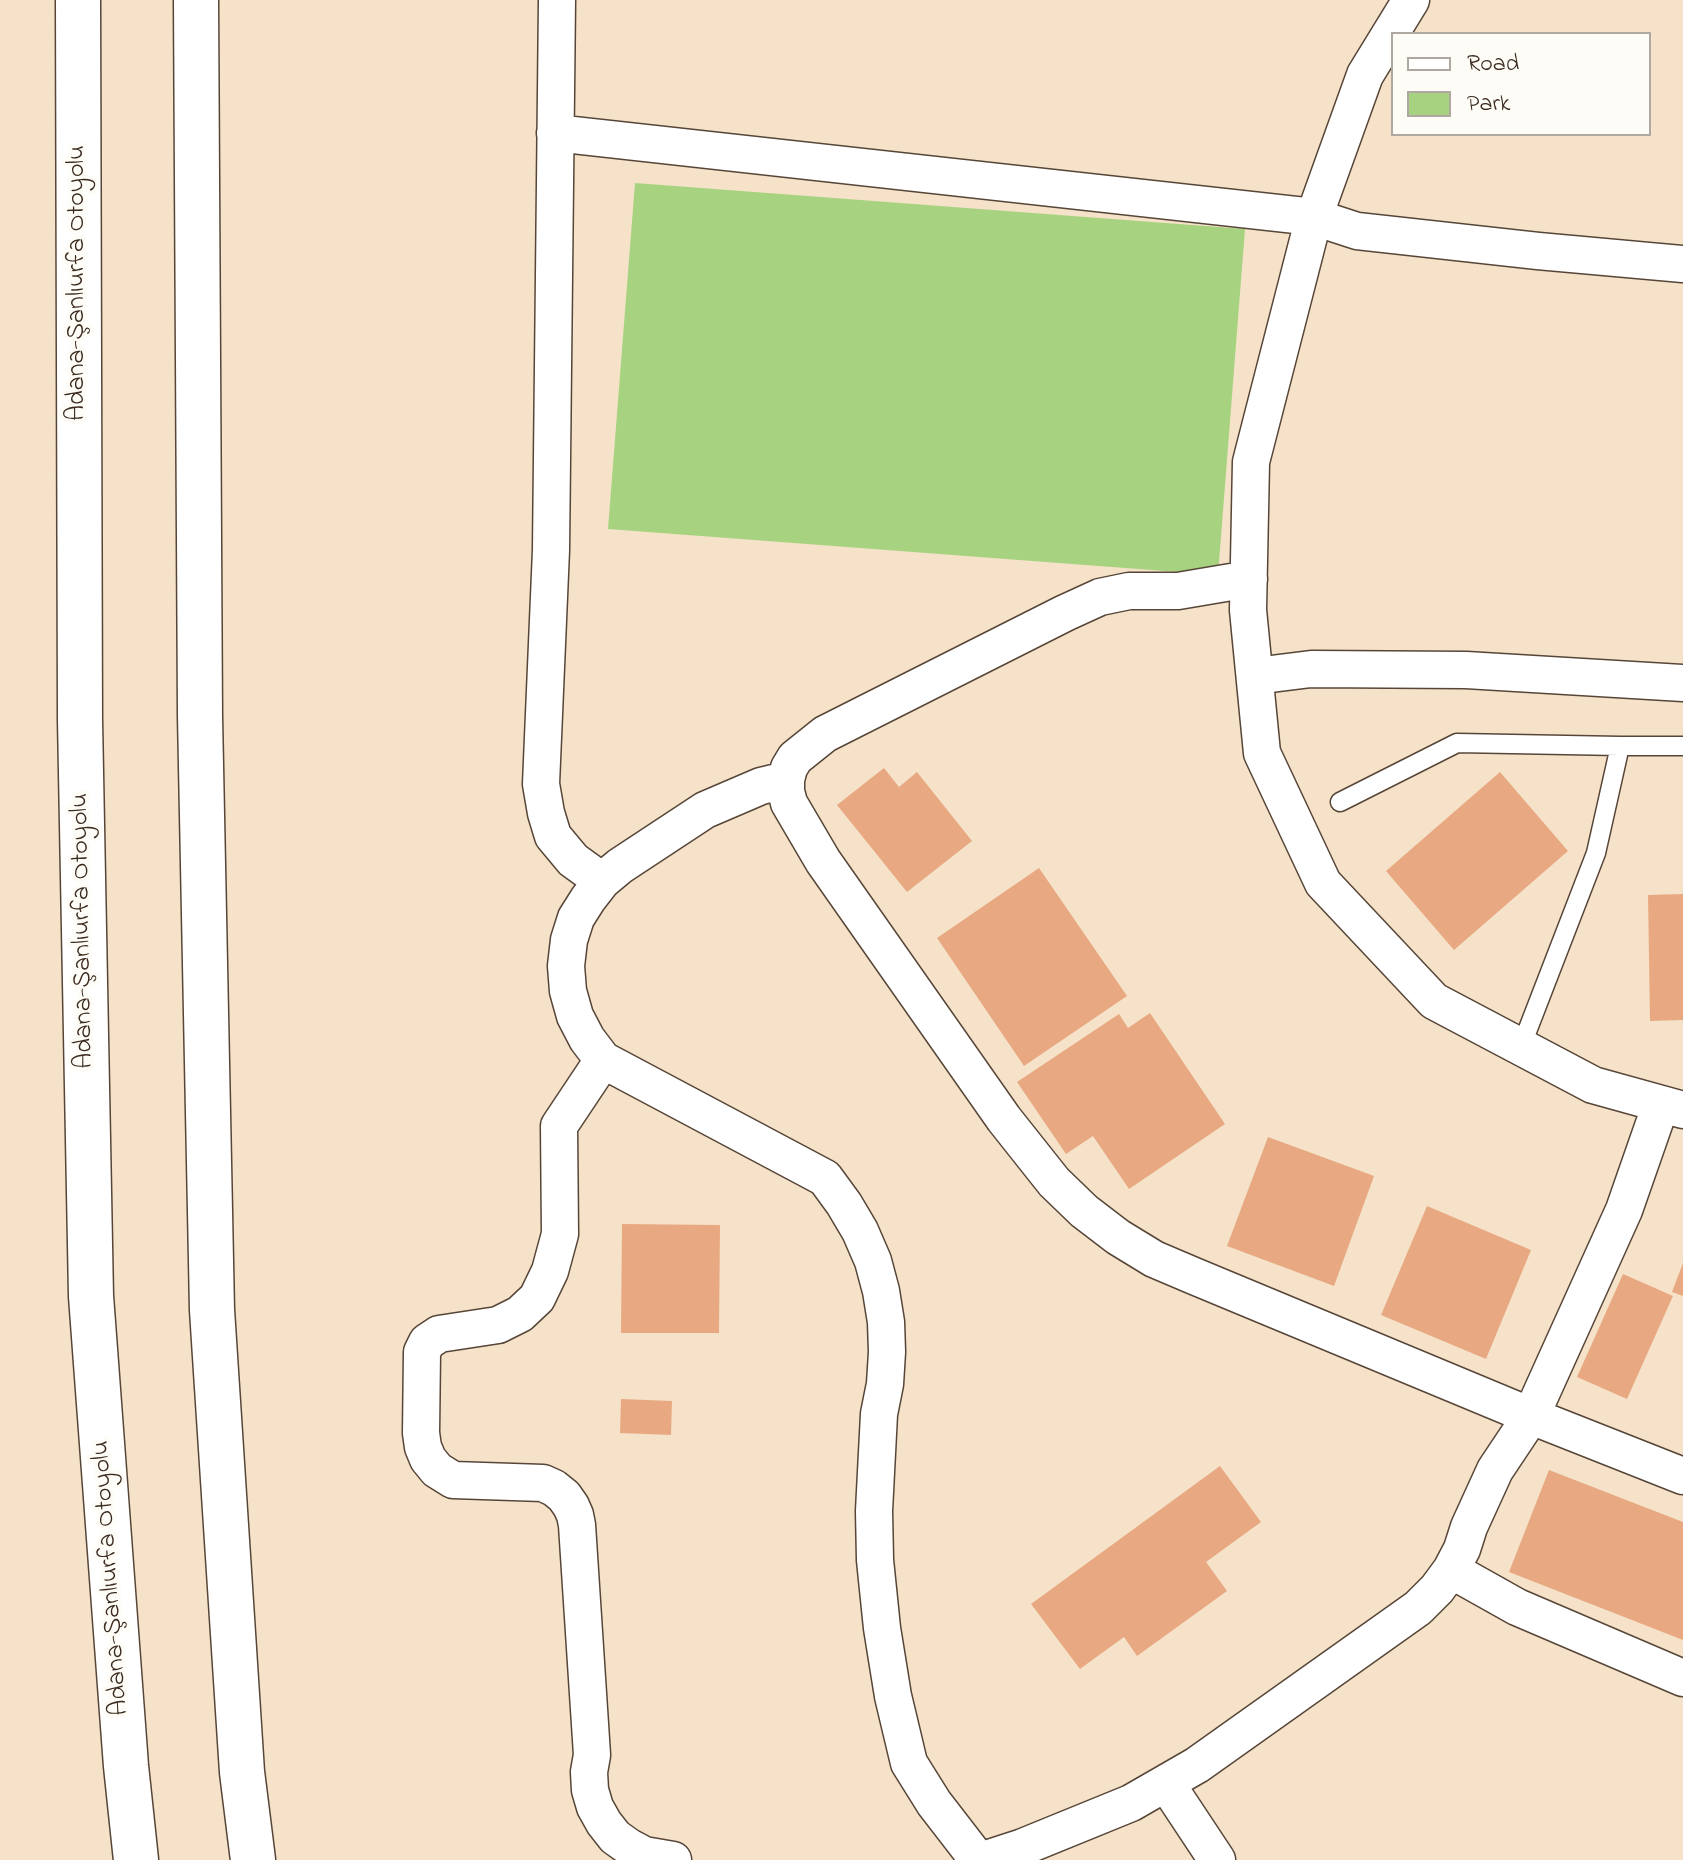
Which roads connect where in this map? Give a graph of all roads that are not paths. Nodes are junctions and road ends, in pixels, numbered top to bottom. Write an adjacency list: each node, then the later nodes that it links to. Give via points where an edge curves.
1 (78, 0): 26 (highway, Adana-Şanlıurfa Otoyolu, via 80,720 91,1296)
2 (196, 0): 27 (highway, via 200,716 212,1310 242,1772)
3 (557, 0): 7 (street)
4 (1411, 0): 5 (street)
5 (1391, 32)
6 (1391, 33): 8 (street, via 1365,75)
7 (555, 133): 8 (street); 17 (street, via 551,550 541,784 553,836 573,860)
8 (1314, 217): 9 (street, via 1357,231); 10 (street, via 1251,462)
9 (1683, 264)
10 (1249, 579): 11 (street); 15 (street, via 1100,597 825,734 795,758)
11 (1255, 676): 12 (street, via 1311,669 1466,670); 18 (street, via 1262,753 1323,883 1434,1001)
12 (1683, 683)
13 (1620, 746): 14 (lane); 16 (lane, via 1457,743); 18 (lane, via 1596,853)
14 (1683, 746)
15 (786, 780): 17 (street, via 705,810); 21 (street, via 789,803 823,861 1004,1119 1084,1211 1154,1259)
16 (1340, 802)
17 (602, 881): 19 (street, via 576,918 566,966 575,1016)
18 (1521, 1047): 20 (street, via 1593,1085)
19 (603, 1060): 28 (street, via 559,1126 560,1234 537,1298 498,1325 439,1334 427,1342 422,1352 421,1433 428,1459 453,1480 543,1483 571,1506 577,1525 593,1798 615,1837 644,1855); 29 (street, via 825,1178 860,1231 873,1261 886,1322 874,1511 880,1614 893,1696 909,1763)
20 (1672, 1107): 21 (street)
21 (1531, 1416): 22 (street); 23 (street, via 1495,1470)
22 (1683, 1476)
23 (1451, 1570): 24 (street, via 1517,1607); 25 (street, via 1418,1608)
24 (1683, 1678)
25 (1166, 1783): 29 (street, via 1131,1803); 30 (street)
26 (136, 1860)
27 (253, 1860)
28 (673, 1860)
29 (980, 1860)
30 (1217, 1860)

